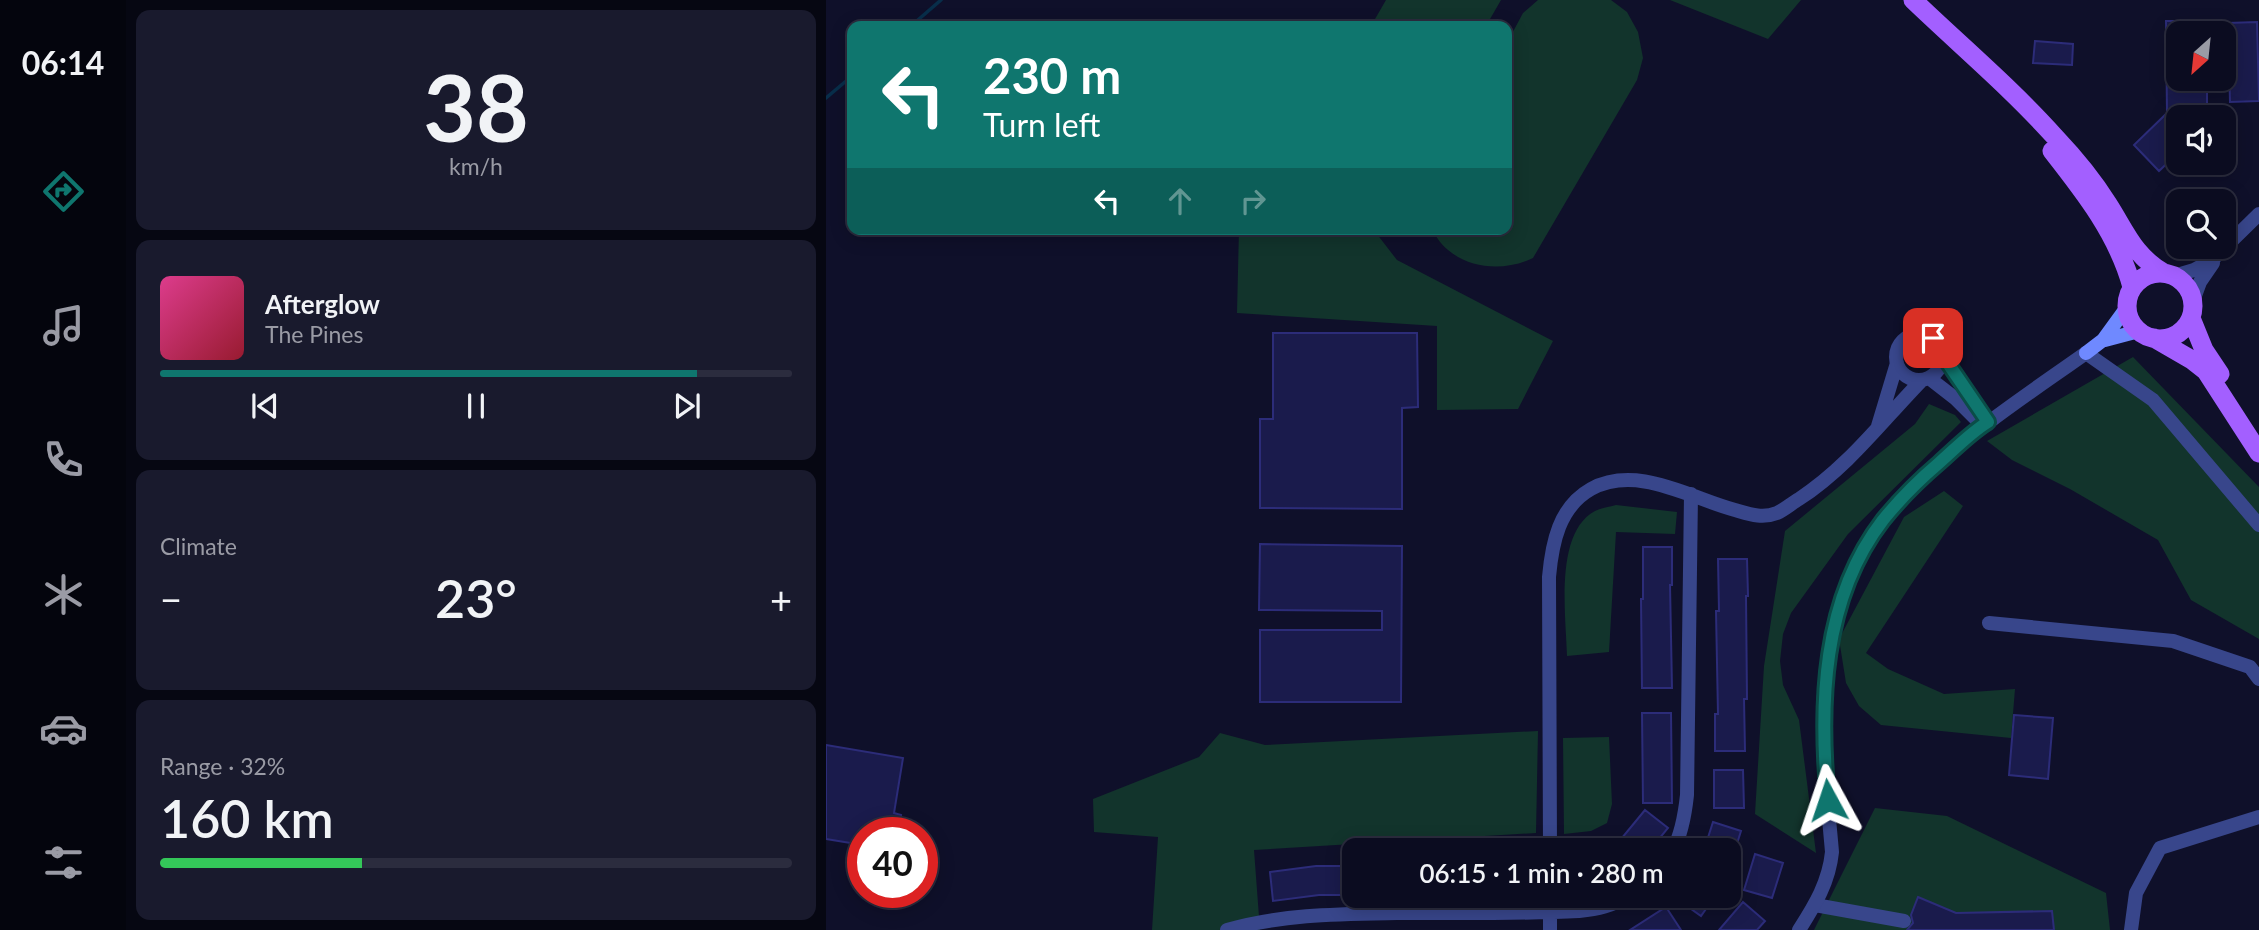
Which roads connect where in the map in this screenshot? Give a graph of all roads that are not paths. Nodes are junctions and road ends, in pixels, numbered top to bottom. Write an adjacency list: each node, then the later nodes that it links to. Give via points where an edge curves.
1 (1913, 0): 2 (main road)
2 (1960, 44): 7 (main road, via 2056,137 2108,203 2144,260); 8 (main road, via 2018,109 2096,210 2122,257)
3 (2259, 216): 4 (street)
4 (2236, 237)
5 (2213, 259): 7 (street, via 2204,266)
6 (2215, 259): 10 (street, via 2200,282)
7 (2169, 274): 8 (main road, via 2149,274); 10 (main road, via 2186,286)
8 (2132, 287): 9 (main road)
9 (2127, 307): 11 (main road, via 2132,322); 12 (main road)
10 (2192, 310): 11 (main road, via 2185,328 2176,335 2166,339); 19 (main road, via 2204,350)
11 (2147, 335): 12 (main road); 20 (main road, via 2206,371)
12 (2103, 340): 13 (main road)
13 (2086, 353): 17 (street); 22 (street, via 2153,400)
14 (1943, 356): 15 (street, via 1938,342 1919,333 1900,344); 16 (street, via 1939,369); 17 (street)
15 (1897, 363): 16 (street, via 1909,378); 18 (street)
16 (1926, 379): 17 (street); 18 (street)
17 (1985, 424): 28 (street, via 1882,521 1844,593 1823,705 1831,868)
18 (1878, 428): 21 (street, via 1819,486 1776,513 1758,517)
19 (2259, 433)
20 (2259, 453)
21 (1691, 495): 26 (street, via 1643,481 1610,481 1582,494 1561,522 1549,576); 27 (street, via 1686,794)
22 (2259, 525)
23 (1989, 623): 24 (street, via 2173,641 2250,667)
24 (2259, 679)
25 (2259, 817): 36 (street, via 2160,848 2136,892)
26 (1550, 838)
27 (1679, 838)
28 (1815, 905): 32 (street); 35 (street)
29 (1550, 908): 31 (street)
30 (1599, 908): 31 (street)
31 (1550, 912): 33 (street, via 1299,916); 34 (street)
32 (1904, 920)
33 (1227, 930)
34 (1550, 930)
35 (1799, 930)
36 (2131, 930)

